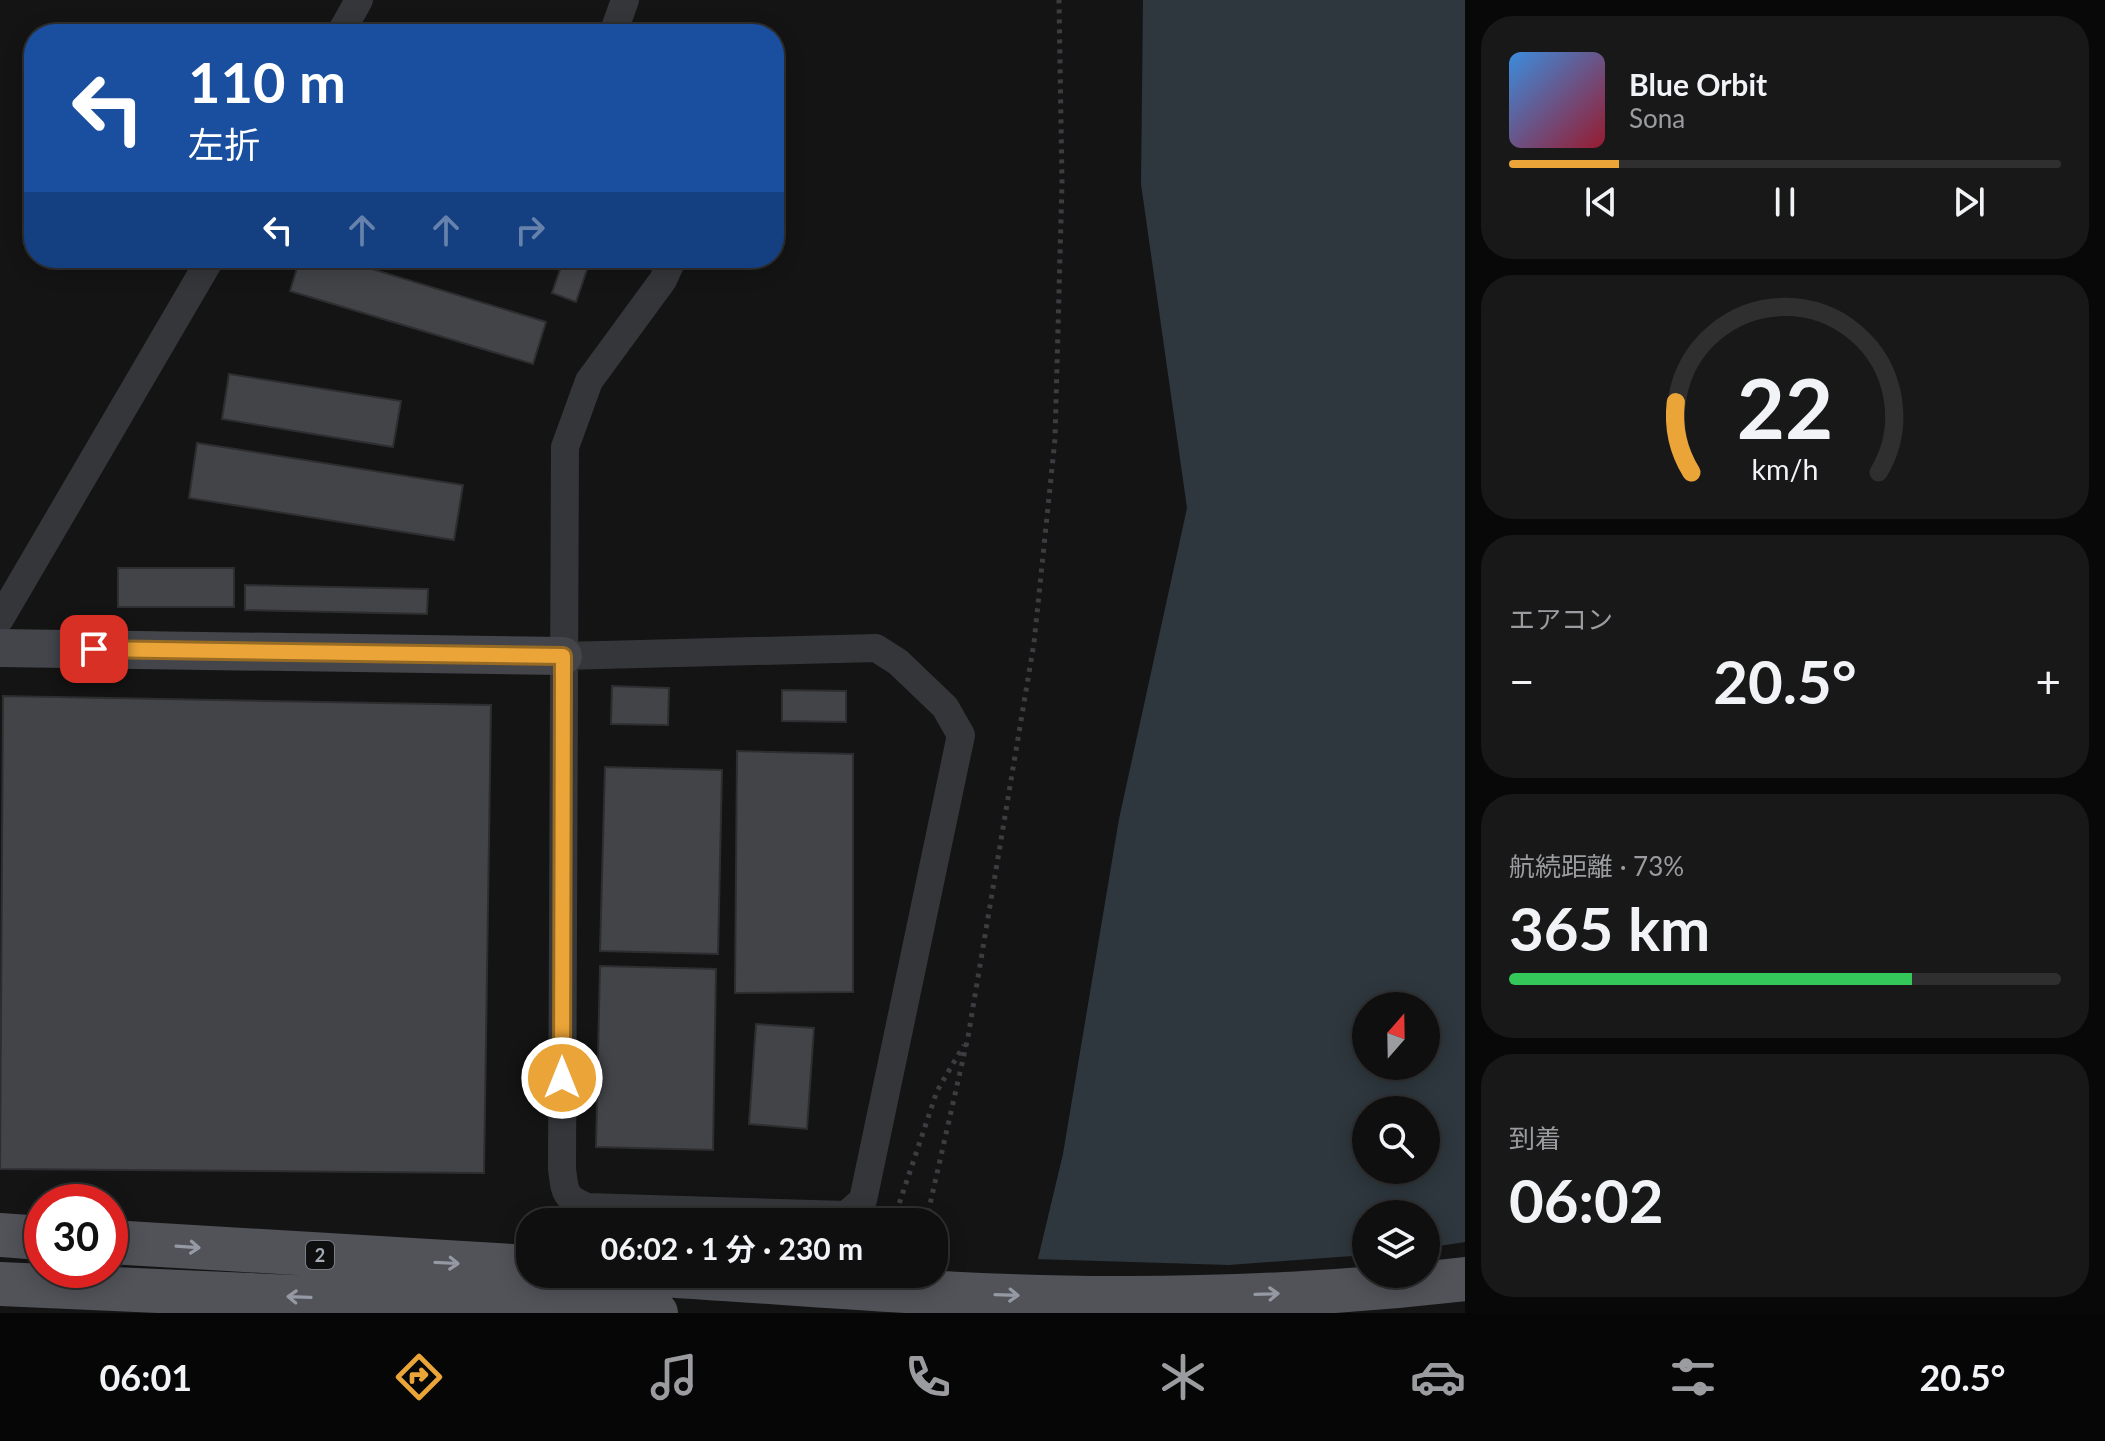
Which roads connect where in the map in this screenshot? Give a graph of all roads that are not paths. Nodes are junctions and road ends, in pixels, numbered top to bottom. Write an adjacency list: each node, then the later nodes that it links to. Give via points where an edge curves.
1 (359, 0): 3 (street)
2 (625, 0): 4 (street)
3 (346, 24)
4 (616, 24)
5 (205, 268): 7 (street)
6 (668, 268): 9 (street, via 589,381 565,447)
7 (0, 619)
8 (0, 648): 9 (street)
9 (563, 656): 9 (street, via 564,1191 587,1207 846,1215 863,1200 961,735 945,707 876,648)
10 (0, 1235): 11 (main road)
11 (24, 1237)
12 (128, 1243): 13 (main road, 2, one-way to 13)
13 (516, 1266)
14 (1465, 1279): 16 (main road, one-way to 14, via 1125,1298 1373,1290)
15 (0, 1284): 17 (main road, 2, one-way to 15)
16 (865, 1288)
17 (656, 1313)

